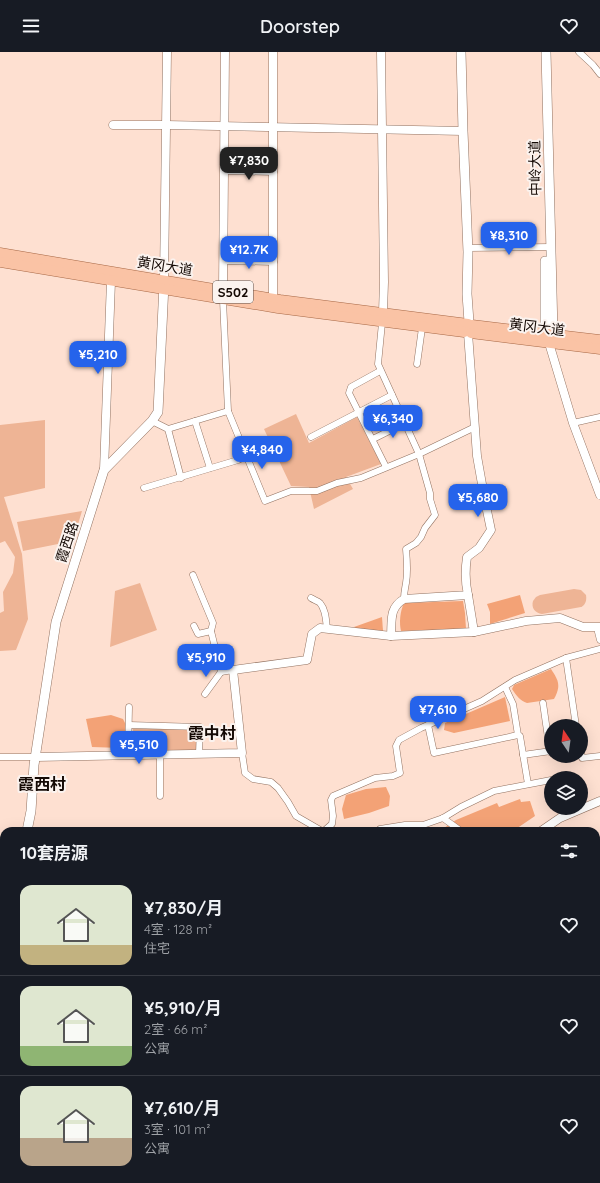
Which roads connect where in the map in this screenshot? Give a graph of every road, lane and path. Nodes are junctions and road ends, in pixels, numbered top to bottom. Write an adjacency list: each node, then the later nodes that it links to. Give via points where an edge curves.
1 (167, 52): 11 (street)
2 (225, 52): 12 (street)
3 (272, 52): 13 (street)
4 (381, 52): 14 (street)
5 (461, 52): 15 (main road)
6 (540, 52): 18 (main road, 中岭大道)
7 (546, 52): 18 (main road, 中岭大道)
8 (579, 52): 9 (street)
9 (600, 74)
10 (113, 125): 11 (street)
11 (166, 125): 12 (street); 24 (street)
12 (225, 126): 13 (street); 16 (street)
13 (274, 127): 14 (street); 17 (street)
14 (382, 128): 15 (street); 29 (street)
15 (462, 130): 19 (main road)
16 (225, 171): 17 (street); 21 (street)
17 (274, 172): 23 (street)
18 (548, 247): 19 (street); 33 (main road, 中岭大道)
19 (468, 248): 32 (main road)
20 (0, 253): 32 (main road, 黄冈大道 / S502)
21 (223, 261): 23 (street); 26 (street)
22 (0, 262): 32 (main road, 黄冈大道 / S502, via 278,308)
23 (274, 262): 28 (street)
24 (164, 280): 43 (main road, 霞西路, via 158,412)
25 (112, 281): 55 (street)
26 (223, 290)
27 (223, 300): 40 (street)
28 (273, 307)
29 (383, 312)
30 (382, 323): 38 (street, via 378,364)
31 (422, 328): 37 (street)
32 (469, 330): 34 (main road, 黄冈大道 / S502); 36 (main road, 黄冈大道 / S502); 47 (street)
33 (549, 332)
34 (600, 340)
35 (549, 343): 46 (street)
36 (600, 349)
37 (417, 364)
38 (380, 371): 39 (street); 41 (street, via 351,387 350,393)
39 (392, 395): 41 (street); 45 (street)
40 (228, 411): 44 (street); 52 (street)
41 (359, 412): 49 (street); 50 (street)
42 (600, 417): 46 (street)
43 (152, 421): 48 (street); 55 (main road, 霞西路)
44 (195, 421): 48 (street); 54 (street)
45 (405, 423): 50 (street); 51 (street)
46 (574, 423): 58 (street)
47 (475, 427): 51 (street); 60 (street, via 478,462 491,530 479,548 467,557 465,569)
48 (168, 429): 56 (street)
49 (311, 437)
50 (372, 439): 53 (street)
51 (419, 454): 53 (street); 62 (street, via 436,515 416,543 406,549)
52 (246, 456): 53 (street, via 265,501 291,491 317,491); 54 (street)
53 (386, 467)
54 (210, 468): 56 (street)
55 (104, 470): 91 (main road, 霞西路, via 56,622)
56 (181, 478): 57 (street)
57 (144, 488)
58 (600, 495)
59 (194, 575): 66 (street, via 213,623)
60 (468, 595): 62 (street); 67 (street)
61 (311, 598): 65 (street, via 320,604 325,612)
62 (404, 599): 68 (street, via 393,610)
63 (194, 626): 66 (street, via 198,634)
64 (599, 627): 67 (street, via 583,628 560,618 526,621); 69 (street)
65 (327, 629): 68 (street); 72 (street, via 320,628 312,634 307,660)
66 (210, 630): 73 (street)
67 (474, 632): 68 (street)
68 (391, 636)
69 (600, 640)
70 (600, 649): 71 (street)
71 (566, 658): 74 (street); 79 (street)
72 (234, 670): 73 (street); 83 (street)
73 (221, 672): 75 (street)
74 (505, 686): 80 (street, via 482,700); 82 (street, via 513,704)
75 (206, 694)
76 (543, 703): 78 (street)
77 (129, 707): 81 (street)
78 (545, 719)
79 (575, 719)
80 (428, 725): 82 (street, via 434,753); 100 (street, via 399,740 396,746 400,773 375,778 333,796 332,824)
81 (129, 726): 85 (street, via 200,727); 86 (street)
82 (518, 735): 88 (street)
83 (242, 753): 85 (street); 99 (street, via 245,773 253,779 271,782 278,788 296,816)
84 (544, 753): 88 (street)
85 (199, 754): 87 (street)
86 (128, 755): 87 (street); 91 (street)
87 (160, 755): 95 (street)
88 (523, 755): 94 (street)
89 (600, 756): 92 (street)
90 (0, 757): 91 (street)
91 (36, 757): 98 (main road, 霞西路)
92 (588, 758)
93 (544, 781): 94 (street)
94 (528, 784): 97 (street, via 494,791)
95 (160, 796)
96 (600, 801): 103 (street, via 560,818)
97 (443, 818): 101 (street, via 423,825); 102 (street)
98 (28, 827)
99 (316, 827)
100 (328, 827)
101 (392, 827)
102 (455, 827)
103 (547, 827)

